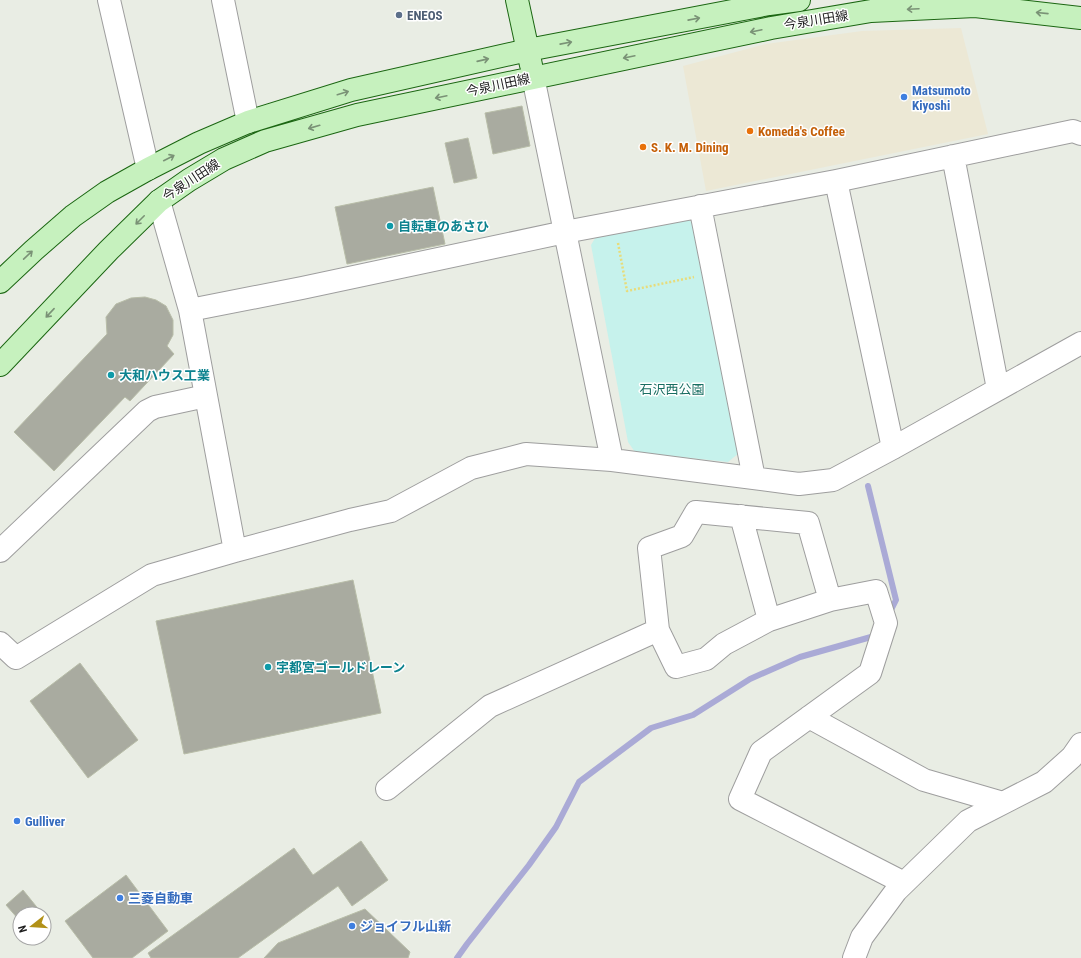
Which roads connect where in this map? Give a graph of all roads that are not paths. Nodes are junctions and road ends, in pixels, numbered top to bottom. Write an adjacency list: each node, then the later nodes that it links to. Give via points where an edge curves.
1 (110, 0): 11 (street)
2 (223, 0): 8 (street)
3 (517, 0): 6 (street)
4 (799, 0): 6 (street, 今泉川田線, one-way to 4)
5 (1081, 18): 7 (street, 今泉川田線, one-way to 7, via 975,6 871,11 771,28)
6 (528, 50): 7 (street); 8 (street, 今泉川田線, one-way to 6, via 351,90)
7 (534, 78): 13 (street, 今泉川田線, one-way to 13, via 357,115 265,141 224,159); 15 (street)
8 (248, 122): 11 (street, 今泉川田線, one-way to 8)
9 (1081, 134): 10 (street, via 1073,131)
10 (953, 156): 12 (street); 20 (street)
11 (148, 168): 16 (street, 今泉川田線, one-way to 11, via 73,216)
12 (836, 181): 14 (street); 22 (street)
13 (159, 201): 17 (street); 19 (street, 今泉川田線, one-way to 19)
14 (700, 206): 15 (street); 24 (street)
15 (566, 232): 17 (street); 23 (street)
16 (0, 282)
17 (190, 310): 21 (street)
18 (1081, 343): 20 (street)
19 (0, 365)
20 (998, 389): 22 (street)
21 (206, 396): 26 (street, via 147,411); 27 (street)
22 (893, 448): 24 (street, via 833,480 799,484)
23 (612, 460): 24 (street); 27 (street, via 526,454 471,468 391,511)
24 (754, 478)
25 (741, 516): 28 (street, via 808,523); 29 (street); 30 (street, via 696,512 682,536 649,548)
26 (0, 551)
27 (235, 551): 31 (street, via 152,575 16,658)
28 (830, 600): 29 (street); 32 (street, via 876,591 886,623 870,673)
29 (769, 620): 30 (street, via 724,644 706,659 676,666)
30 (658, 630): 34 (street, via 490,706)
31 (0, 643)
32 (809, 717): 35 (street, via 924,780); 36 (street, via 761,752 740,799)
33 (1081, 744): 35 (street, via 1072,757 1044,782)
34 (387, 789)
35 (1003, 803): 36 (street, via 968,821)
36 (904, 883): 37 (street, via 862,937)
37 (854, 958)

